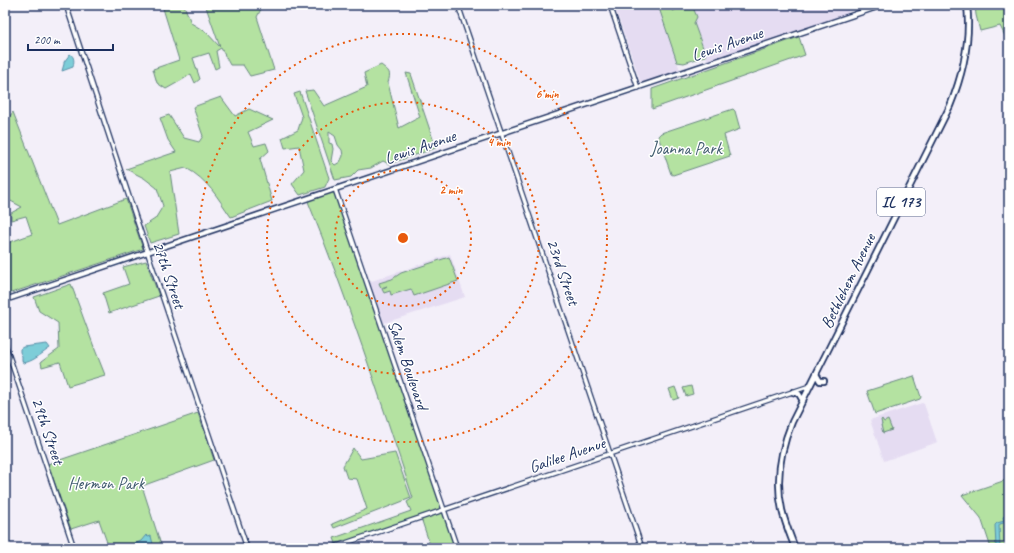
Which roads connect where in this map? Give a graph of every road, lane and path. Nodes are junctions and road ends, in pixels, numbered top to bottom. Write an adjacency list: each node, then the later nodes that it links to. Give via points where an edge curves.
1 (458, 5): 7 (street, 23rd Street)
2 (610, 5): 6 (street)
3 (883, 5): 6 (main road, Lewis Avenue)
4 (967, 5): 12 (main road, Bethlehem Avenue / IL 173, via 967,48 964,66 950,106)
5 (68, 11): 9 (street, 27th Street)
6 (638, 88): 7 (main road, Lewis Avenue)
7 (502, 133): 8 (main road, Lewis Avenue); 17 (street, 23rd Street)
8 (335, 189): 9 (main road, Lewis Avenue); 18 (street, Salem Boulevard)
9 (148, 252): 10 (main road, Lewis Avenue); 20 (street, 27th Street)
10 (5, 300)
11 (5, 344): 19 (street, 29th Street)
12 (816, 374): 13 (main road, via 820,381); 14 (main road, Bethlehem Avenue / IL 173)
13 (824, 381)
14 (810, 386): 15 (street, Galilee Avenue); 16 (main road, Bethlehem Avenue / IL 173)
15 (793, 392): 16 (main road, via 799,394); 17 (street, Galilee Avenue)
16 (803, 401): 24 (main road, Bethlehem Avenue / IL 173, via 783,446 779,475 782,509)
17 (610, 454): 18 (street, Galilee Avenue); 23 (street, 23rd Street)
18 (444, 510): 21 (street, Galilee Avenue); 22 (street, Salem Boulevard)
19 (74, 548)
20 (247, 548)
21 (331, 548)
22 (457, 548)
23 (642, 548)
24 (795, 548)

